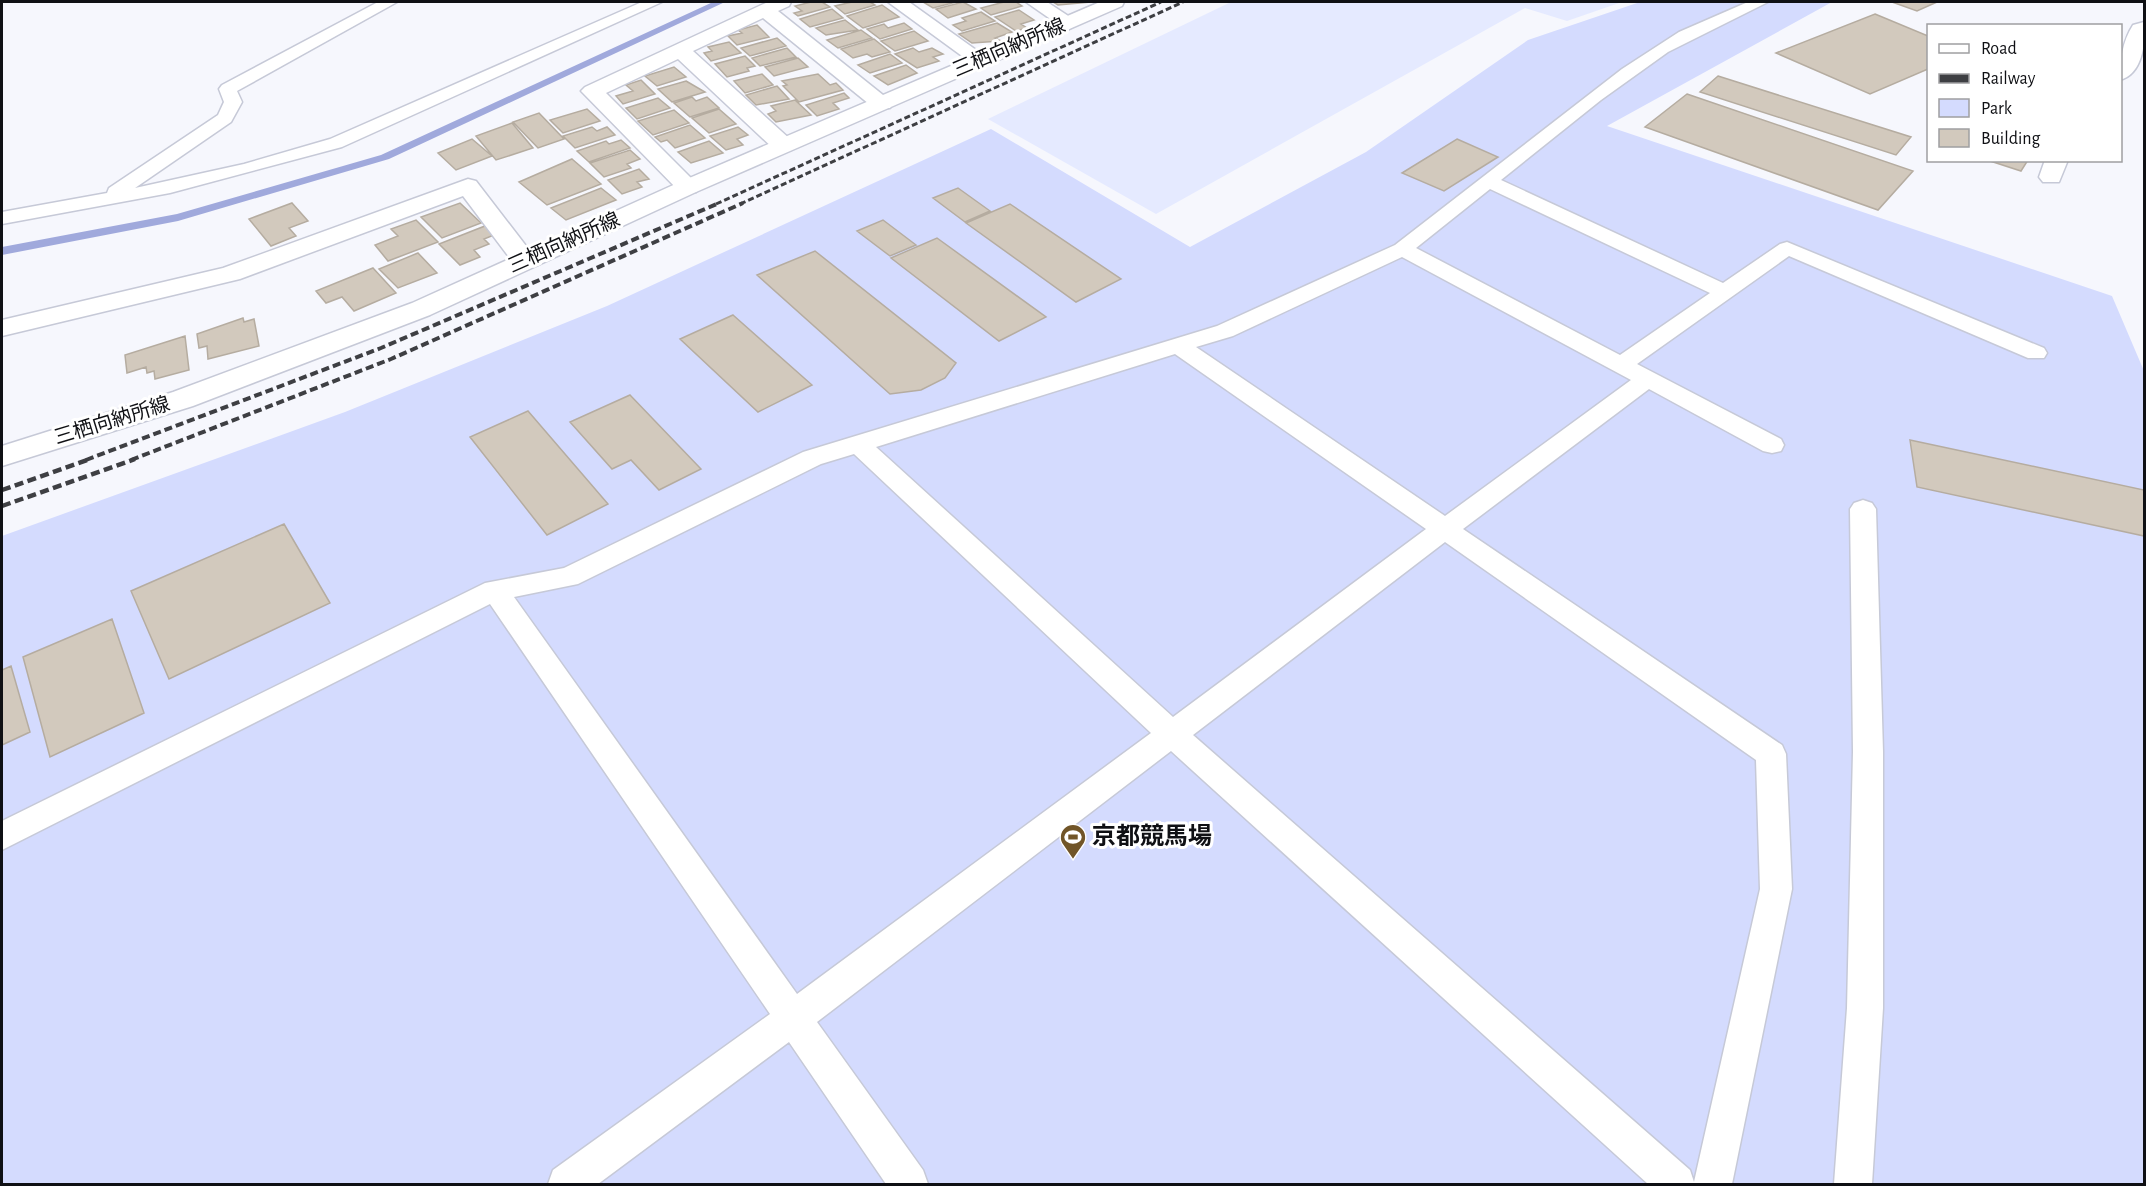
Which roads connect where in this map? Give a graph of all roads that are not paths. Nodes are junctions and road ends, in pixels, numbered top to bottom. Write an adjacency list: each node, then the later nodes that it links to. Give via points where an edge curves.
1 (389, 2): 17 (lane, via 228,89 233,102 225,118)
2 (654, 2): 17 (lane, via 336,143 249,168)
3 (897, 2): 11 (street)
4 (1035, 2): 8 (street)
5 (1115, 2): 8 (street, 三栖向納所線)
6 (1760, 2): 15 (lane, via 1663,47)
7 (773, 5): 10 (street); 13 (street)
8 (1069, 22): 11 (street, 三栖向納所線)
9 (2145, 28): 12 (street, via 2140,29)
10 (680, 49): 14 (street); 16 (street, via 592,91)
11 (980, 60): 13 (street, 三栖向納所線)
12 (2122, 73)
13 (882, 103): 14 (street, 三栖向納所線)
14 (783, 146): 16 (street, 三栖向納所線)
15 (1488, 182): 19 (lane); 21 (lane)
16 (688, 187): 20 (street, 三栖向納所線)
17 (105, 199): 18 (lane)
18 (2, 218)
19 (1401, 249): 23 (lane, via 1225,331); 25 (lane)
20 (524, 260): 22 (street, via 468,186 231,274); 29 (street, 三栖向納所線, via 421,309 183,399)
21 (1725, 292): 24 (lane, via 1787,248); 25 (lane)
22 (2, 328)
23 (1179, 346): 27 (lane); 31 (lane)
24 (2036, 353)
25 (1621, 365): 26 (lane)
26 (1648, 379): 28 (lane); 31 (lane)
27 (858, 444): 32 (lane, via 812,458 568,577); 33 (lane)
28 (1773, 446)
29 (2, 456)
30 (1863, 509): 40 (lane, via 1868,752 1865,1008)
31 (1444, 528): 33 (lane); 39 (lane, via 1771,754 1776,889)
32 (495, 590): 34 (lane); 35 (lane)
33 (1172, 734): 35 (lane); 38 (lane)
34 (2, 837)
35 (794, 1020): 36 (lane); 37 (lane)
36 (567, 1185)
37 (909, 1185)
38 (1676, 1185)
39 (1713, 1185)
40 (1854, 1185)

